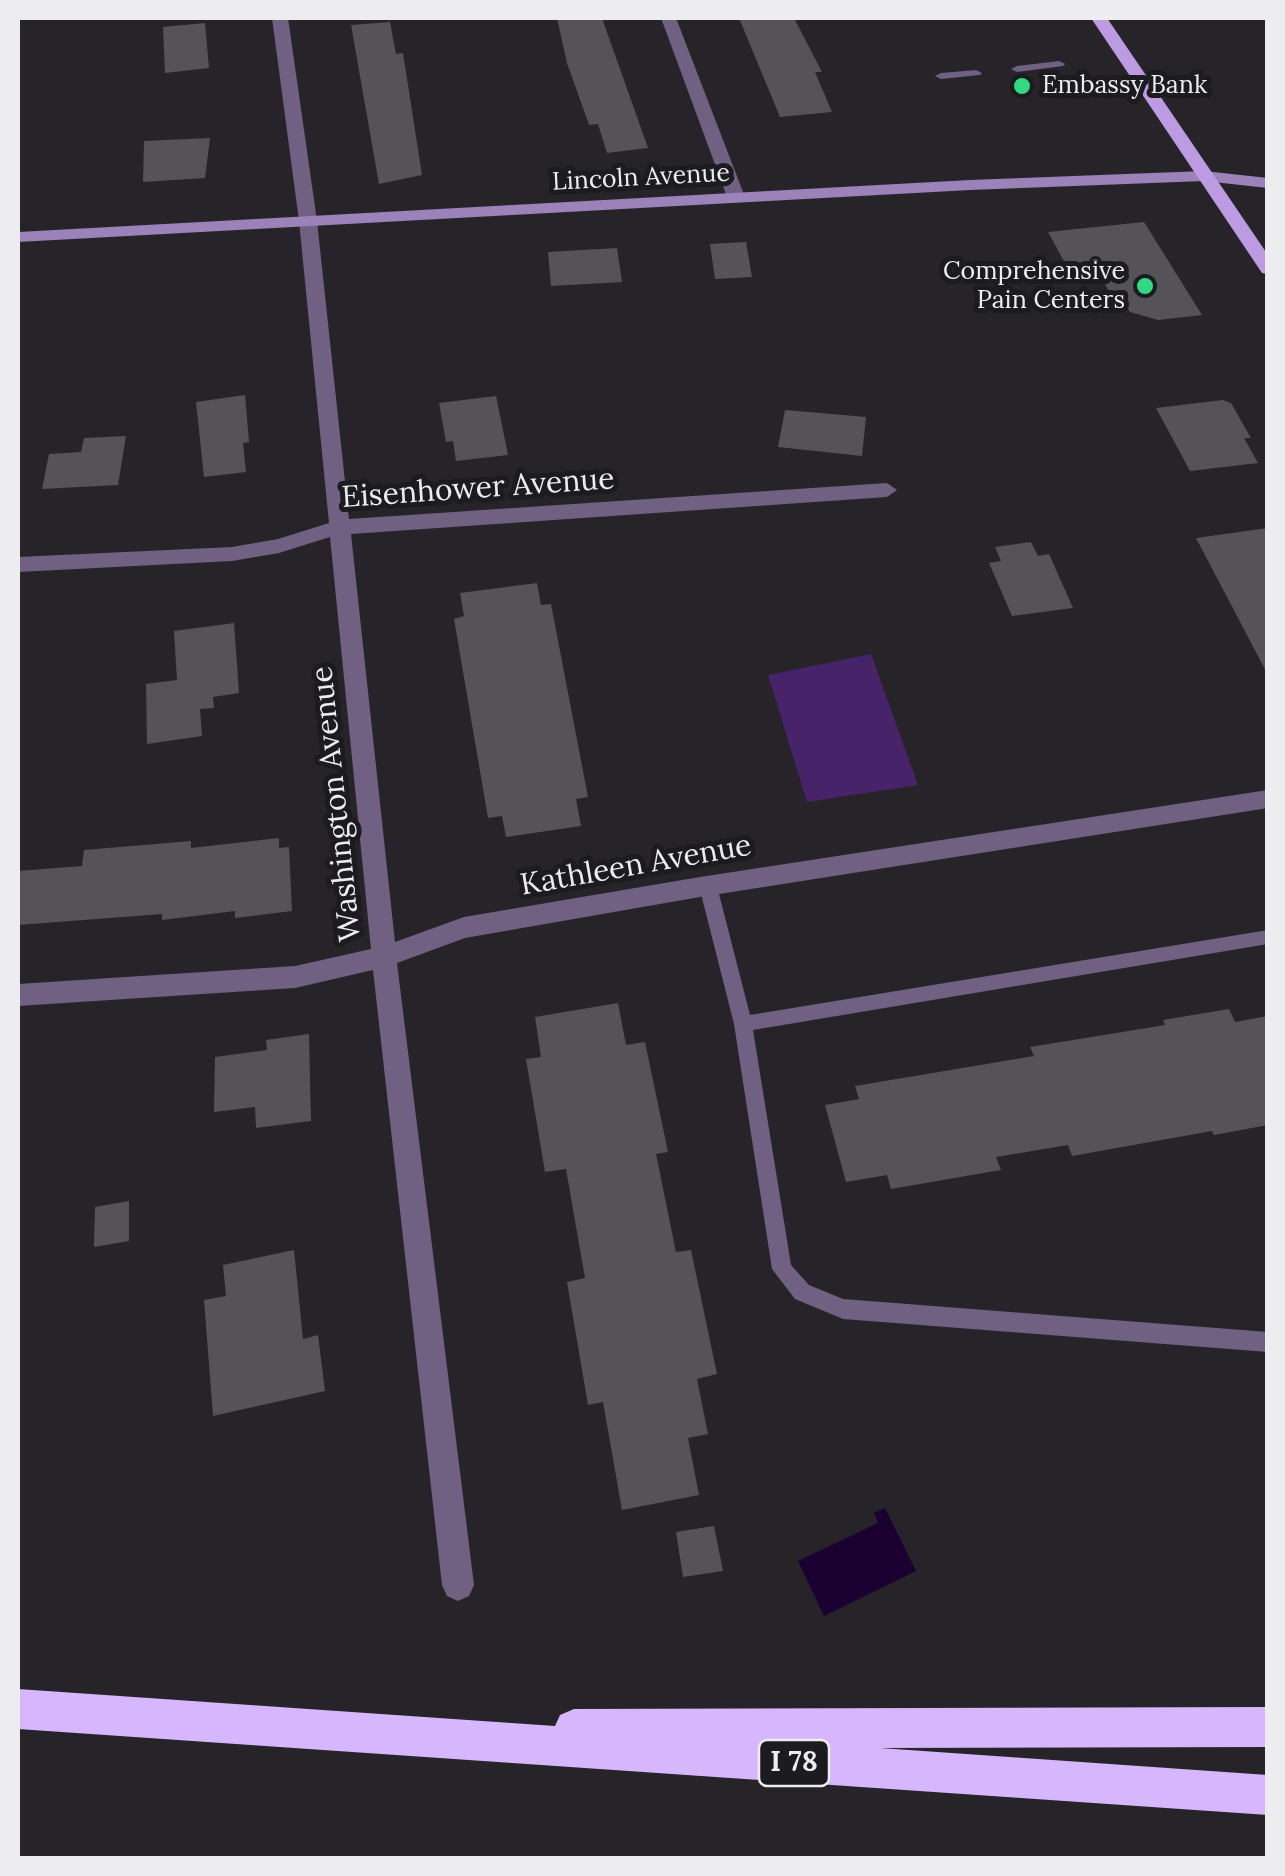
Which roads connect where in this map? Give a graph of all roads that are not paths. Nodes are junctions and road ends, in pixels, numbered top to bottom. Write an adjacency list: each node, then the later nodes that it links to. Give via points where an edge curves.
1 (280, 18): 11 (street, Washington Avenue)
2 (668, 18): 10 (street)
3 (1098, 18): 8 (main road)
4 (1059, 64): 5 (lane)
5 (1017, 69)
6 (976, 73): 7 (lane)
7 (941, 76)
8 (1204, 176): 9 (street, Lincoln Avenue); 10 (street, Lincoln Avenue); 13 (main road)
9 (1268, 183)
10 (736, 197): 11 (street, Lincoln Avenue)
11 (308, 221): 12 (street, Lincoln Avenue); 15 (street, Washington Avenue)
12 (18, 238)
13 (1268, 269)
14 (887, 490): 15 (street, Eisenhower Avenue)
15 (340, 527): 16 (street, Eisenhower Avenue, via 232,554); 20 (street, Washington Avenue)
16 (18, 565)
17 (1268, 799): 18 (street, Kathleen Avenue)
18 (708, 886): 20 (street, Kathleen Avenue, via 464,928); 22 (lane)
19 (1268, 937): 22 (lane)
20 (384, 957): 21 (street, Kathleen Avenue, via 295,977); 24 (street, Washington Avenue)
21 (18, 995)
22 (743, 1024): 23 (lane, via 782,1270 802,1292 843,1309)
23 (1268, 1342)
24 (458, 1585)
25 (18, 1709): 27 (highway, I 78)
26 (1268, 1727): 27 (highway)
27 (321, 1730): 28 (highway, I 78)
28 (1268, 1796)

